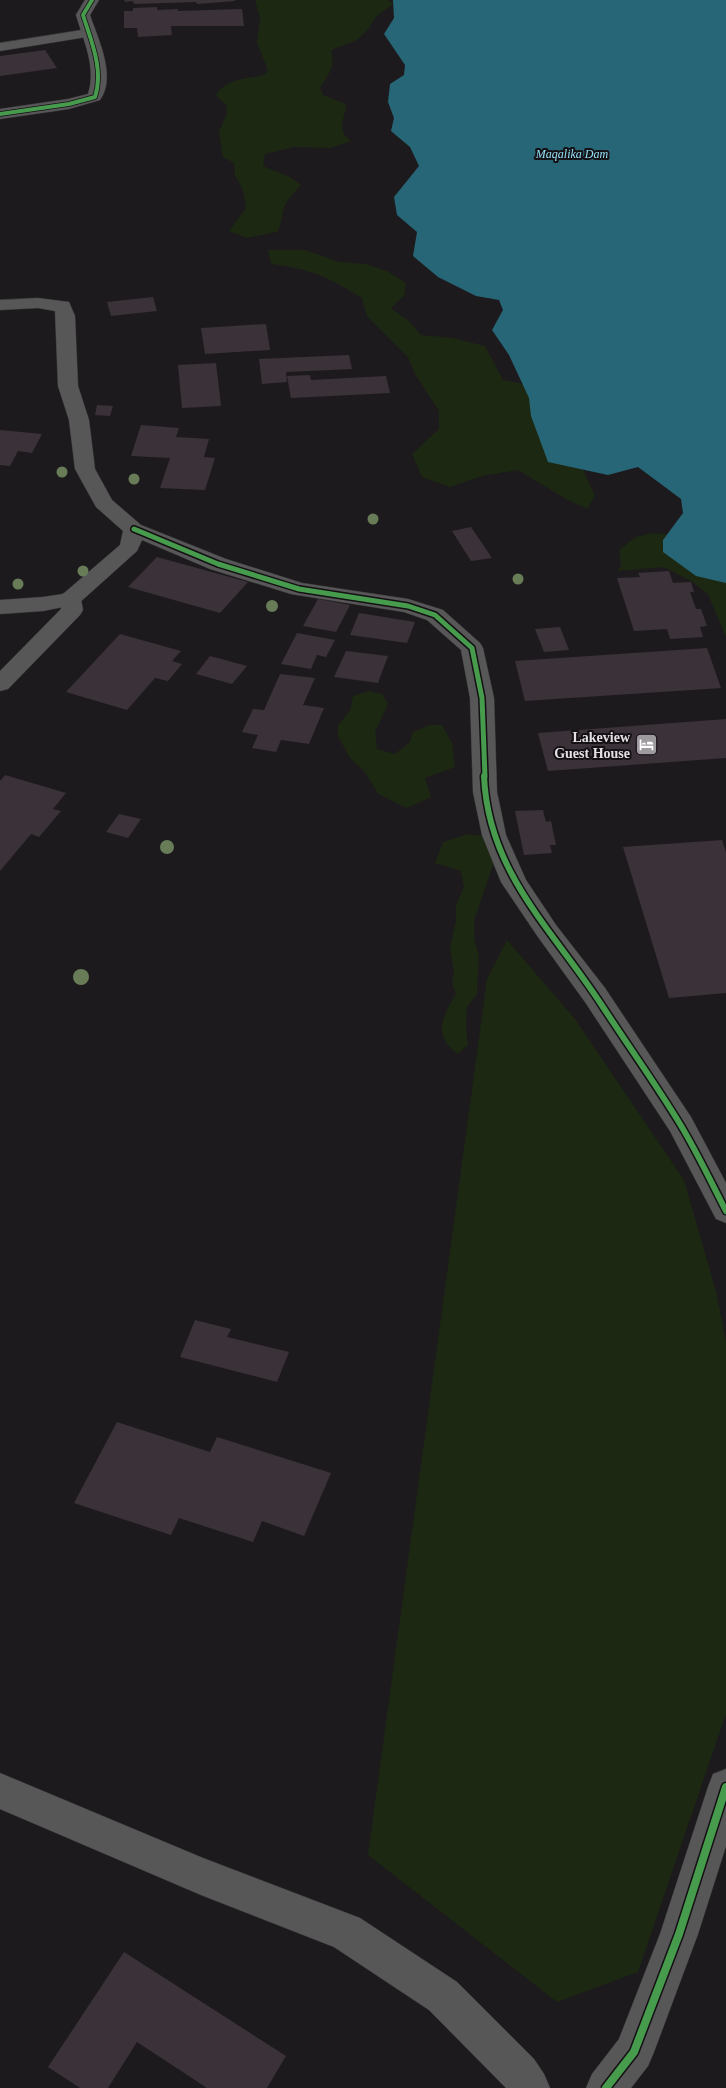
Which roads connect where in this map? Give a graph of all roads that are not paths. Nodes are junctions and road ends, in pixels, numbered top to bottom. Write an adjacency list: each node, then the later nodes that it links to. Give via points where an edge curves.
1 (92, 0): 2 (street, via 83,15)
2 (88, 33): 3 (street); 4 (street, via 100,73 100,89 96,97)
3 (0, 47)
4 (0, 114)
5 (0, 305): 6 (street, via 38,302 63,306 68,386 79,420 85,469 102,503)
6 (134, 529): 7 (street, via 130,547); 10 (street, via 218,564 299,588 408,606 435,615 472,648 482,698 485,792 494,835 514,882 595,995 681,1125)
7 (70, 599): 8 (street); 9 (street, via 72,610)
8 (0, 607)
9 (0, 684)
10 (726, 1211)
11 (726, 1787): 14 (street, via 679,1934 634,2052)
12 (0, 1791): 13 (street, via 201,1876 346,1932 444,1996 520,2073)
13 (530, 2088)
14 (606, 2088)

